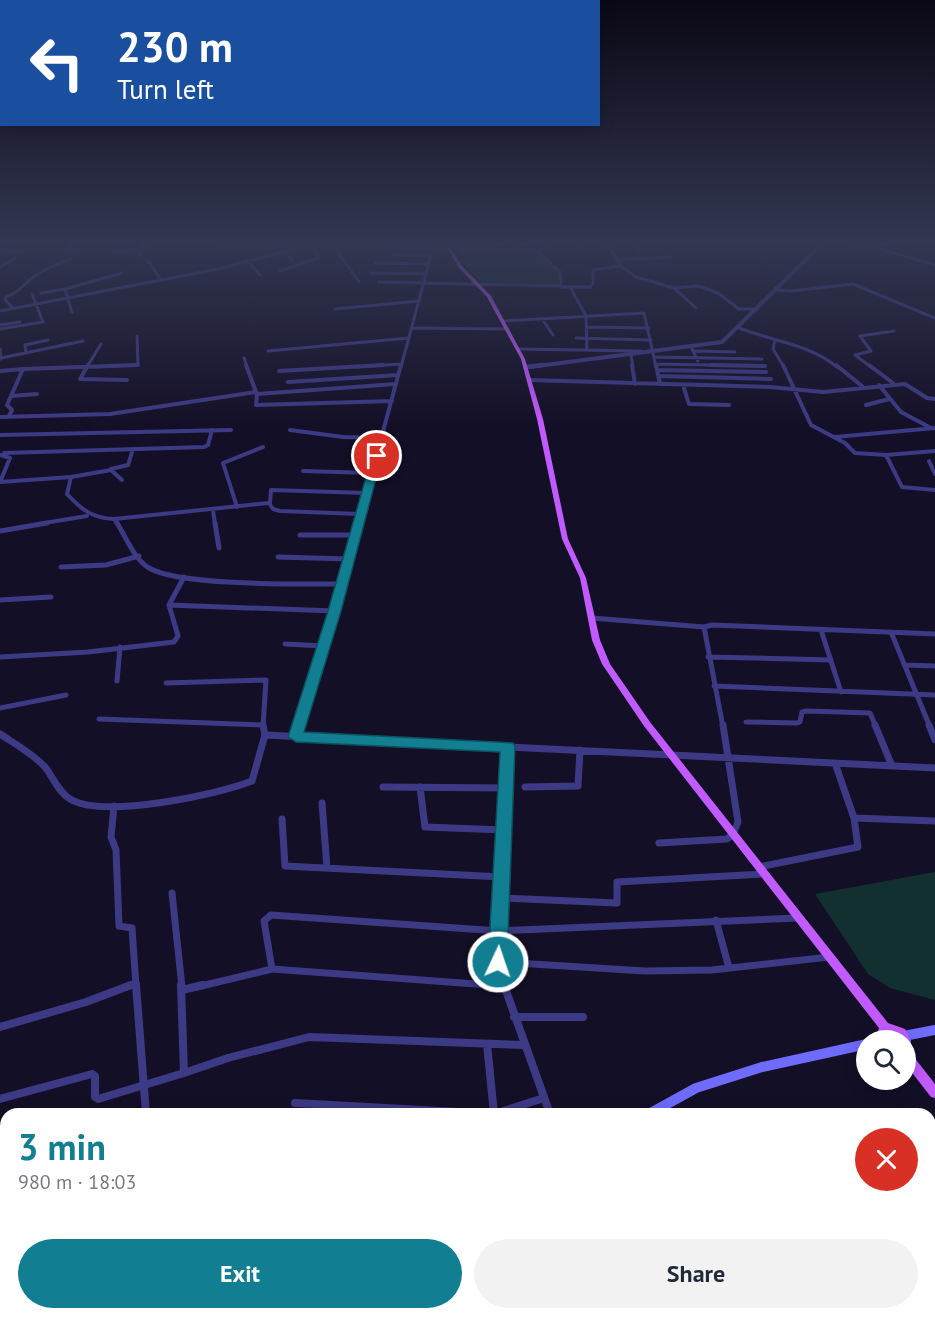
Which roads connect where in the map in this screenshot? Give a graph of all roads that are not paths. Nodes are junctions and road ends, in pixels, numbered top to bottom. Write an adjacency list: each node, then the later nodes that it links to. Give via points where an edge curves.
1 (37, 304): 24 (street, via 42,322)
2 (10, 305): 13 (street)
3 (34, 305): 13 (street)
4 (70, 305): 18 (street)
5 (382, 305): 15 (street)
6 (418, 305): 26 (street)
7 (494, 305): 22 (main road)
8 (580, 305): 19 (street)
9 (692, 305): 14 (street)
10 (733, 305): 16 (street, via 740,310)
11 (761, 305): 16 (street)
12 (901, 305): 20 (street)
13 (13, 308): 17 (street)
14 (696, 308)
15 (335, 309)
16 (757, 309): 28 (street)
17 (0, 311)
18 (72, 312)
19 (586, 316): 21 (street); 25 (street); 27 (street, via 642,313)
20 (935, 318)
21 (542, 319): 22 (street); 31 (street)
22 (504, 321): 29 (main road)
23 (20, 322): 24 (street)
24 (0, 327)
25 (587, 327): 27 (street); 35 (street)
26 (412, 328): 29 (street); 33 (street)
27 (649, 328): 37 (street)
28 (739, 328): 38 (street); 43 (street, via 722,342)
29 (508, 329): 42 (main road)
30 (894, 331): 79 (street, via 859,337 872,351 855,355)
31 (553, 335)
32 (137, 336): 59 (street, via 140,365)
33 (409, 338): 44 (street); 54 (street)
34 (576, 338): 35 (street)
35 (586, 339): 37 (street); 45 (street)
36 (48, 340): 46 (street, via 25,345)
37 (651, 340): 47 (street)
38 (775, 340): 84 (street, via 799,345 825,358); 85 (street, via 773,349)
39 (83, 342): 46 (street)
40 (101, 344): 59 (street)
41 (0, 349): 51 (street)
42 (519, 349): 45 (street); 60 (main road)
43 (693, 349): 47 (street); 50 (street); 52 (street, via 734,351)
44 (268, 351)
45 (587, 351): 47 (street)
46 (26, 353): 51 (street)
47 (655, 354): 48 (street); 50 (street); 55 (street)
48 (631, 355): 60 (street); 77 (street)
49 (244, 358): 86 (street)
50 (697, 358): 52 (street); 56 (street)
51 (1, 359)
52 (737, 359): 53 (street); 57 (street)
53 (762, 359)
54 (401, 363): 64 (street); 68 (street)
55 (657, 364): 56 (street); 62 (street)
56 (699, 365): 57 (street); 65 (street)
57 (740, 365): 58 (street); 66 (street)
58 (765, 366)
59 (85, 367): 61 (street); 73 (street, via 79,377 82,379)
60 (526, 367): 74 (main road)
61 (23, 369): 63 (street); 88 (street)
62 (658, 370): 65 (street); 69 (street)
63 (0, 371)
64 (279, 371)
65 (701, 371): 66 (street); 70 (street)
66 (742, 372): 67 (street); 71 (street)
67 (766, 372)
68 (398, 375): 75 (street); 76 (street)
69 (659, 376): 70 (street); 78 (street)
70 (704, 377): 71 (street); 81 (street)
71 (745, 378): 72 (street); 83 (street)
72 (771, 379)
73 (127, 380)
74 (530, 380): 77 (street); 137 (main road, via 565,539 583,578)
75 (288, 382)
76 (396, 384): 86 (street); 91 (street)
77 (635, 384): 78 (street)
78 (660, 384): 80 (street)
79 (895, 384): 82 (street); 90 (street, via 908,385)
80 (683, 385): 81 (street); 92 (street, via 688,403)
81 (706, 385): 83 (street)
82 (879, 385): 84 (street); 89 (street)
83 (748, 386): 85 (street)
84 (862, 387): 85 (street, via 823,392)
85 (795, 388): 101 (street, via 811,424)
86 (256, 393): 91 (street, via 256,406); 94 (street, via 110,414)
87 (38, 394): 88 (street)
88 (11, 396): 94 (street, via 7,405 12,410)
89 (889, 399): 93 (street); 96 (street, via 901,412)
90 (935, 399)
91 (392, 401): 102 (street)
92 (729, 405)
93 (866, 405)
94 (9, 416): 95 (street)
95 (0, 417)
96 (934, 428): 101 (street)
97 (212, 430): 98 (street); 100 (street); 104 (street, via 207,446)
98 (231, 430)
99 (290, 430): 102 (street)
100 (0, 435)
101 (834, 437): 107 (street, via 855,453)
102 (382, 438): 112 (street)
103 (263, 447): 118 (street, via 223,463)
104 (133, 449): 106 (street); 109 (street, via 128,465)
105 (935, 452): 107 (street)
106 (0, 454): 113 (street, via 9,458 0,482)
107 (886, 455): 115 (street, via 902,487)
108 (929, 461): 111 (street)
109 (107, 470): 113 (street); 114 (street)
110 (303, 471): 112 (street)
111 (934, 471)
112 (372, 473): 116 (street)
113 (71, 477): 121 (street, via 67,494)
114 (122, 480)
115 (935, 490)
116 (366, 493): 117 (street, via 272,490); 120 (street)
117 (270, 503): 118 (street); 120 (street, via 273,510 280,512)
118 (237, 507): 119 (street)
119 (213, 510): 122 (street); 126 (street)
120 (360, 514): 125 (street)
121 (87, 516): 122 (street); 123 (street)
122 (114, 519): 127 (street)
123 (0, 531)
124 (300, 535): 125 (street)
125 (354, 535): 129 (street)
126 (219, 548)
127 (140, 556): 130 (street, via 108,564); 131 (street, via 151,569)
128 (278, 557): 129 (street)
129 (349, 559): 132 (street)
130 (61, 567)
131 (184, 577): 132 (street); 135 (street)
132 (342, 584): 136 (street)
133 (51, 597): 134 (street)
134 (0, 600)
135 (169, 605): 136 (street); 144 (street, via 177,640)
136 (334, 611): 143 (street)
137 (592, 618): 138 (street); 168 (main road, via 606,664)
138 (705, 627): 139 (street); 146 (street)
139 (821, 630): 140 (street); 147 (street)
140 (891, 632): 141 (street); 148 (street)
141 (935, 634)
142 (285, 644): 143 (street)
143 (324, 646): 164 (street)
144 (120, 647): 145 (street); 150 (street)
145 (0, 657)
146 (708, 657): 147 (street); 152 (street)
147 (831, 660): 153 (street)
148 (904, 665): 149 (street); 154 (street)
149 (935, 666)
150 (117, 681)
151 (166, 683): 160 (street, via 266,680)
152 (714, 686): 153 (street); 169 (street)
153 (841, 692): 154 (street)
154 (916, 694): 156 (street); 161 (street)
155 (66, 695): 157 (street)
156 (935, 695)
157 (0, 708)
158 (99, 719): 160 (street)
159 (746, 722): 171 (street, via 797,723 802,712 807,711 870,713)
160 (263, 725): 163 (street)
161 (933, 730): 165 (street)
162 (0, 734): 178 (street, via 39,760 64,795 94,806)
163 (265, 735): 164 (street); 178 (street, via 252,780 242,786 198,796)
164 (296, 737): 166 (street)
165 (935, 740)
166 (508, 747): 167 (street); 176 (street)
167 (580, 750): 168 (street); 175 (street, via 578,786)
168 (671, 753): 169 (street); 183 (main road)
169 (729, 757): 170 (street); 183 (street, via 738,822)
170 (835, 763): 171 (street); 179 (street)
171 (892, 766): 172 (street)
172 (935, 768)
173 (383, 787): 174 (street)
174 (420, 787): 176 (street); 182 (street, via 425,827)
175 (525, 787)
176 (506, 788): 182 (street)
177 (322, 802): 186 (street)
178 (114, 806): 198 (street, via 111,837 116,850 119,926 132,928)
179 (854, 818): 181 (street); 185 (street, via 858,847)
180 (282, 819): 186 (street, via 285,866)
181 (935, 821)
182 (504, 830): 188 (street)
183 (733, 834): 184 (street, via 718,841); 185 (main road)
184 (659, 843)
185 (759, 867): 187 (main road)
186 (327, 868): 188 (street)
187 (764, 874): 190 (street, via 618,882 617,903); 191 (main road)
188 (502, 877): 190 (street)
189 (172, 893): 200 (street)
190 (501, 898): 193 (street)
191 (798, 918): 192 (street); 194 (main road)
192 (717, 920): 193 (street); 196 (street)
193 (499, 931): 195 (street); 197 (street, via 271,915 264,921)
194 (829, 957): 196 (street); 204 (main road)
195 (498, 962): 196 (street, via 645,971); 199 (street)
196 (729, 968)
197 (272, 969): 199 (street); 200 (street)
198 (136, 983): 203 (street); 212 (street)
199 (502, 986): 201 (street)
200 (182, 990): 211 (street)
201 (514, 1017): 202 (street); 208 (street)
202 (583, 1017)
203 (0, 1027)
204 (878, 1030)
205 (935, 1030): 206 (main road)
206 (916, 1036)
207 (487, 1044): 208 (street); 211 (street, via 309,1037); 219 (street)
208 (524, 1046): 214 (street)
209 (856, 1046): 222 (main road, via 762,1067 696,1088)
210 (916, 1069): 213 (main road)
211 (183, 1073): 212 (street)
212 (145, 1083): 215 (street, via 96,1099 92,1074); 217 (street)
213 (935, 1093)
214 (544, 1098): 220 (street); 221 (street)
215 (0, 1099)
216 (295, 1103): 218 (street)
217 (146, 1108)
218 (385, 1108)
219 (493, 1108)
220 (513, 1108)
221 (548, 1108)
222 (660, 1108)

